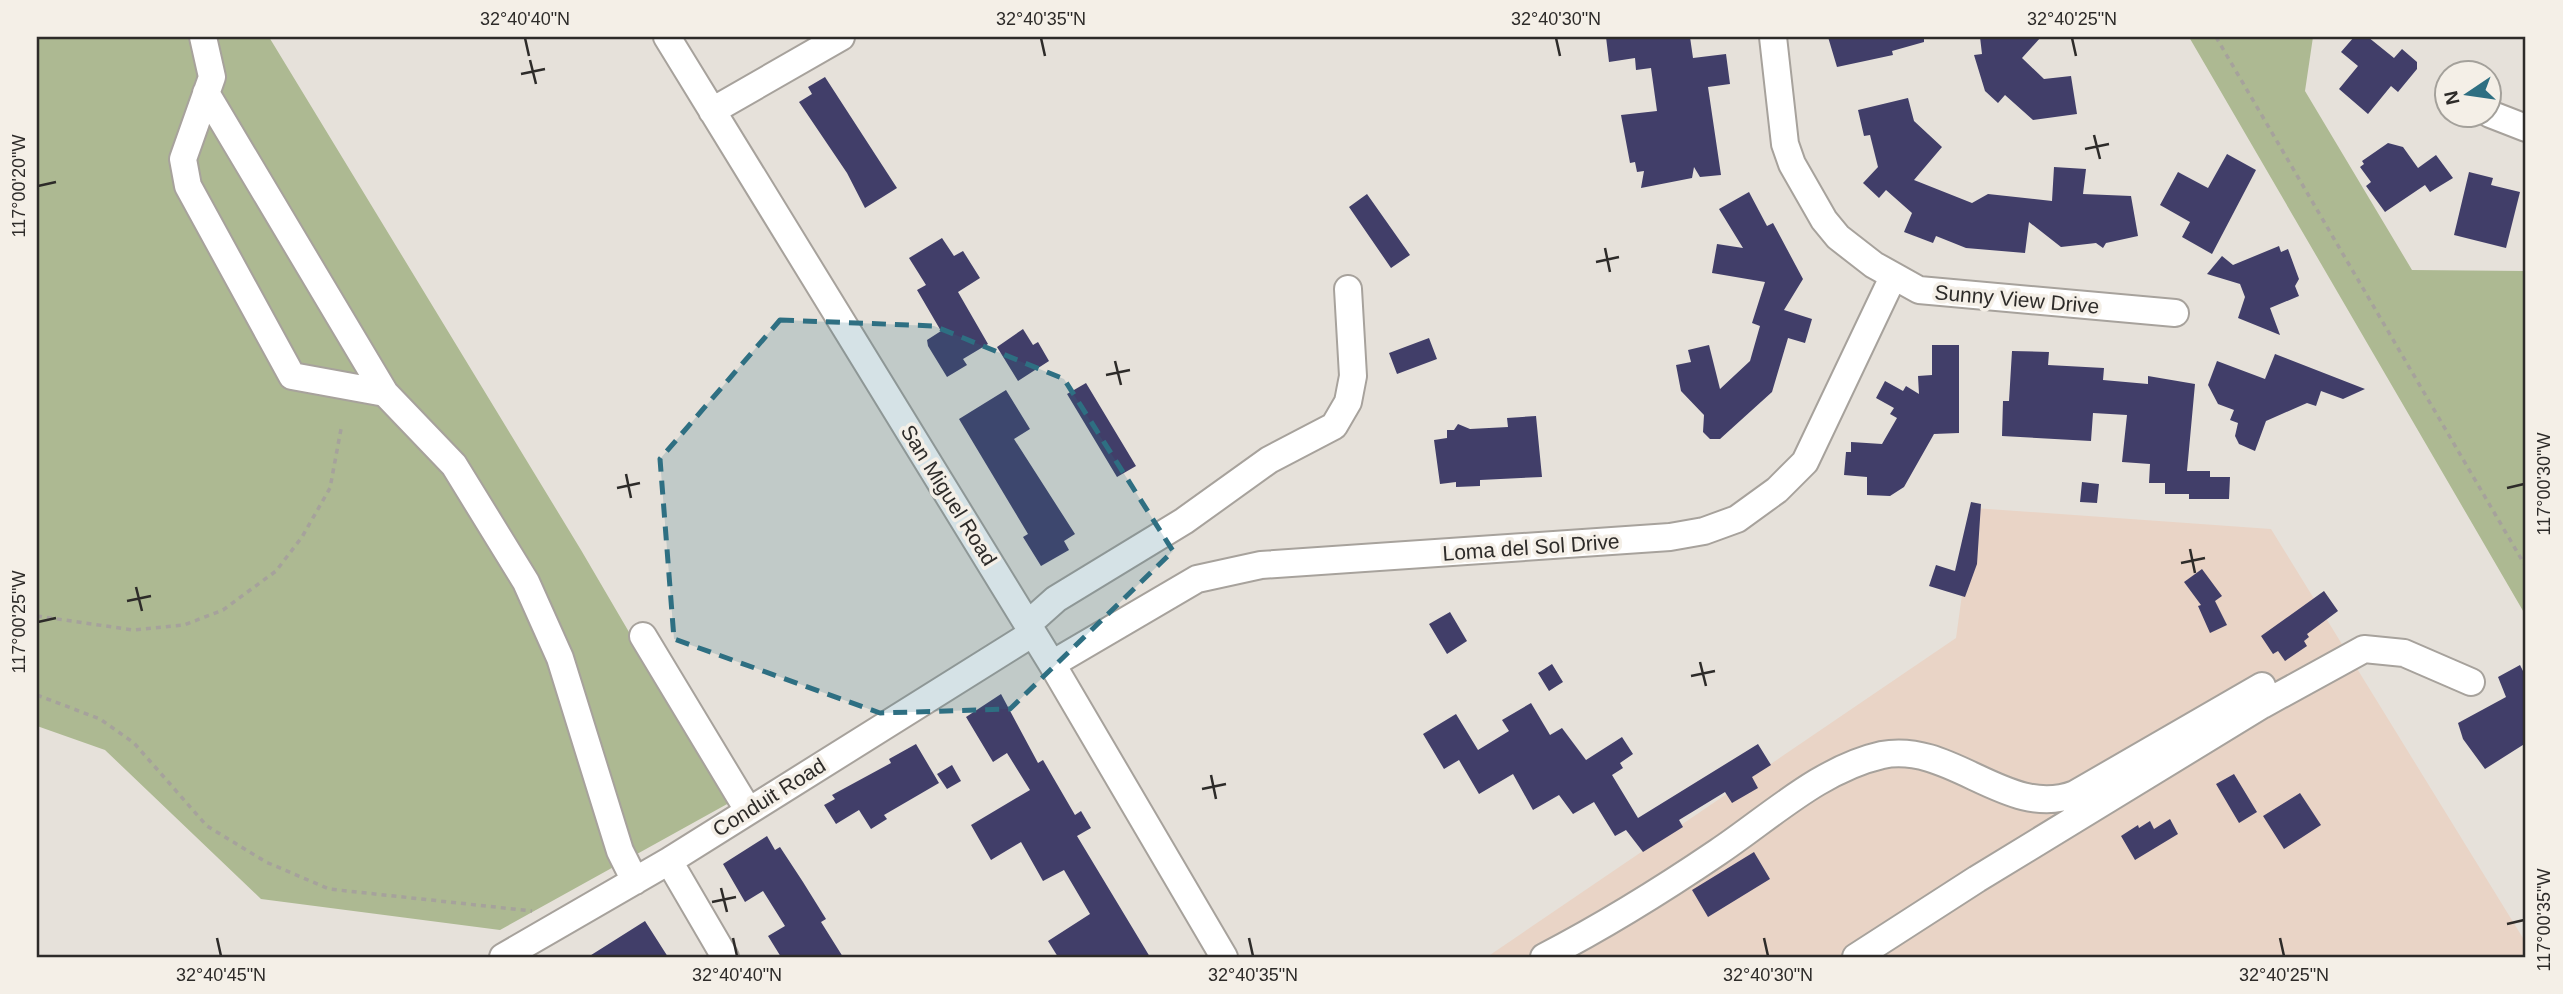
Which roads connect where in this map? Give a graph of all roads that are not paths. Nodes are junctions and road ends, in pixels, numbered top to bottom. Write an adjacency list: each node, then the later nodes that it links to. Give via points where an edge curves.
1 (202, 37): 5 (street, via 212,77)
2 (667, 37): 6 (street, San Miguel Road)
3 (841, 37): 6 (street)
4 (1773, 37): 9 (street, Sunny View Drive, via 1786,144 1800,183 1838,237)
5 (206, 93): 12 (street); 12 (street, via 183,159 188,186 292,376)
6 (712, 111): 13 (street, San Miguel Road)
7 (2504, 119): 8 (street)
8 (2526, 128)
9 (1893, 277): 11 (street, Sunny View Drive, via 1919,290); 15 (street, Loma del Sol Drive, via 1805,462 1737,519 1670,537 1261,565 1197,579)
10 (1348, 289): 13 (street, Conduit Road, via 1353,376 1348,402 1334,426 1269,460 1184,521 1056,599)
11 (2175, 313)
12 (385, 393): 20 (street, via 454,465 526,583 560,658 620,851)
13 (1030, 629): 15 (street, San Miguel Road); 18 (street, Conduit Road)
14 (643, 636): 18 (street)
15 (1052, 664): 23 (street, San Miguel Road)
16 (2470, 682): 25 (street, via 2404,653 2364,649 2262,705)
17 (2262, 686): 24 (street, via 2057,801 2032,800 1958,768 1909,754 1884,755 1849,765 1589,934)
18 (748, 810): 19 (street, Conduit Road)
19 (669, 862): 20 (street, Conduit Road); 22 (street)
20 (635, 881): 21 (street, Conduit Road)
21 (506, 957)
22 (725, 957)
23 (1224, 957)
24 (1544, 957)
25 (1856, 957)

